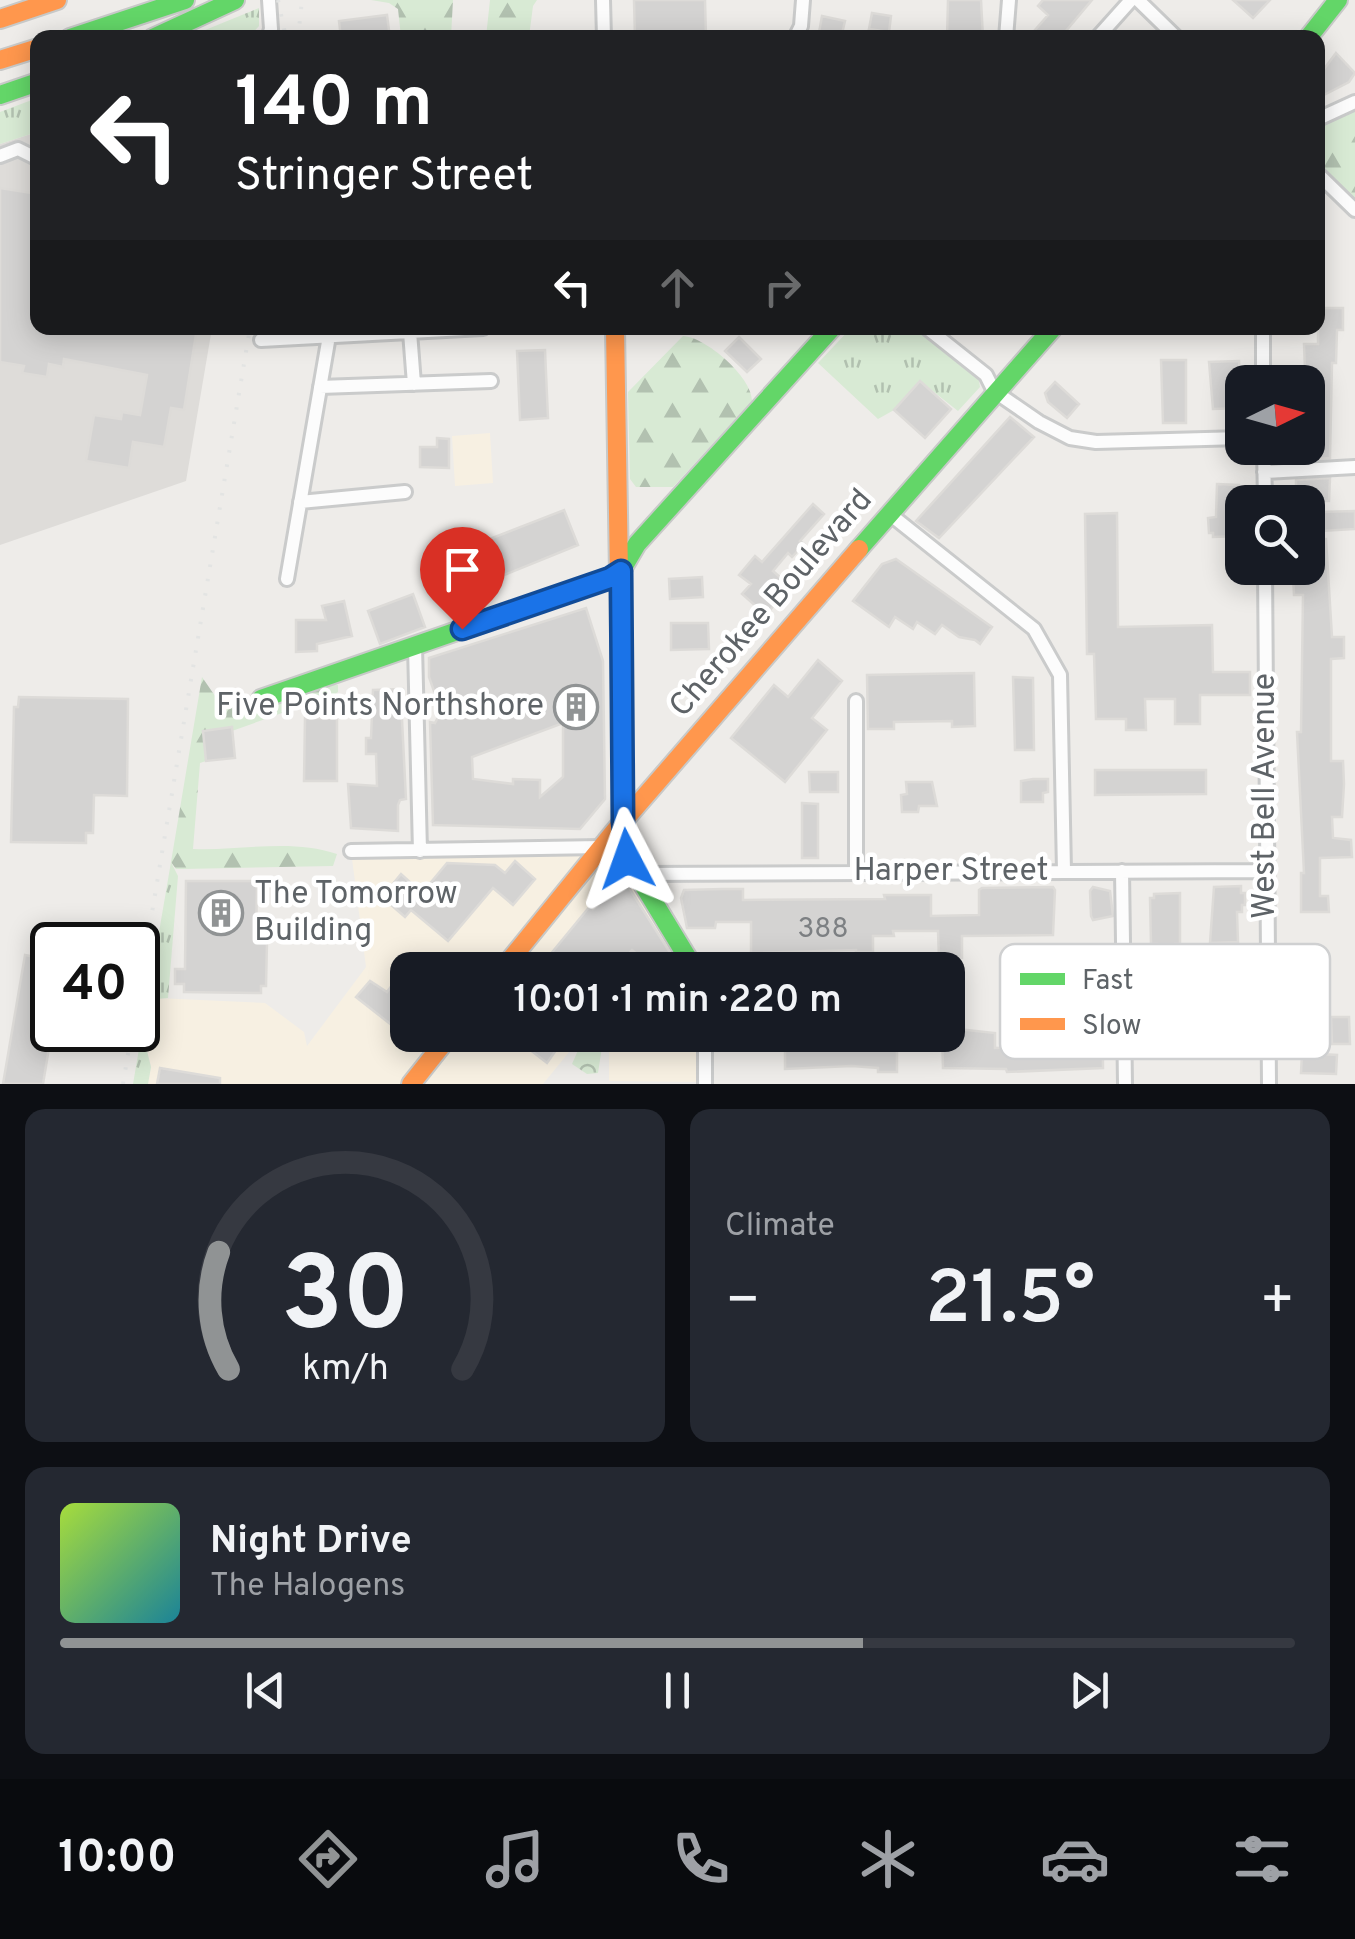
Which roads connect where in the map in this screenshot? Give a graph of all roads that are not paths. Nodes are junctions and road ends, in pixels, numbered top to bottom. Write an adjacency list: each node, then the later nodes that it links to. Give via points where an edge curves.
1 (57, 0): 10 (main road)
2 (186, 0): 11 (main road)
3 (270, 0): 13 (street)
4 (603, 0): 14 (street)
5 (803, 0): 15 (street)
6 (1009, 0): 16 (street)
7 (1134, 0): 17 (street); 18 (street)
8 (1338, 0): 19 (main road)
9 (229, 3): 12 (main road)
10 (0, 20)
11 (94, 30)
12 (170, 30)
13 (272, 30)
14 (604, 30)
15 (799, 30)
16 (1007, 30)
17 (1104, 30)
18 (1168, 30)
19 (1314, 30)
20 (30, 51): 21 (main road)
21 (0, 60)
22 (30, 85): 23 (main road)
23 (0, 95)
24 (1355, 102): 25 (street)
25 (1325, 116)
26 (30, 155): 27 (street, via 18,148)
27 (0, 156)
28 (1325, 181): 29 (street)
29 (1355, 210)
30 (289, 335): 40 (street)
31 (324, 335): 39 (street)
32 (349, 335): 39 (street)
33 (410, 335): 43 (street)
34 (615, 335): 54 (main road)
35 (826, 335): 54 (main road, via 637,544)
36 (935, 335): 45 (street, via 986,375)
37 (1046, 335): 45 (main road, Cherokee Boulevard)
38 (1263, 335): 41 (street)
39 (329, 336): 44 (street)
40 (260, 340)
41 (1263, 365)
42 (491, 381): 43 (street)
43 (414, 384): 44 (street)
44 (320, 387): 52 (street)
45 (994, 391): 46 (street, via 1070,438); 53 (main road, Cherokee Boulevard)
46 (1225, 438)
47 (1264, 465): 49 (street)
48 (1355, 467): 49 (street)
49 (1264, 472): 50 (street)
50 (1264, 485)
51 (404, 492): 52 (street)
52 (300, 502): 55 (street)
53 (891, 515): 60 (main road, Cherokee Boulevard); 64 (street, via 1034,628 1060,676)
54 (621, 571): 57 (main road); 60 (main road)
55 (286, 578)
56 (1265, 585): 66 (street, West Bell Avenue)
57 (415, 646): 58 (main road); 63 (street)
58 (261, 700)
59 (856, 701): 67 (street)
60 (623, 822): 61 (main road, Cherokee Boulevard); 68 (main road, via 627,859)
61 (602, 848): 63 (street); 71 (main road, Cherokee Boulevard)
62 (352, 850): 63 (street)
63 (420, 851)
64 (1064, 871): 65 (street, Harper Street); 67 (street, Harper Street)
65 (1122, 871): 66 (street, Harper Street); 69 (street)
66 (1267, 871): 70 (street, West Bell Avenue)
67 (856, 873): 68 (street, Harper Street)
68 (636, 874): 72 (main road)
69 (1123, 944)
70 (1268, 944)
71 (517, 952)
72 (684, 952)
73 (436, 1052): 77 (main road)
74 (706, 1052): 78 (street)
75 (1125, 1059): 79 (street)
76 (1269, 1059): 80 (street, West Bell Avenue)
77 (411, 1084)
78 (705, 1084)
79 (1125, 1084)
80 (1269, 1084)

